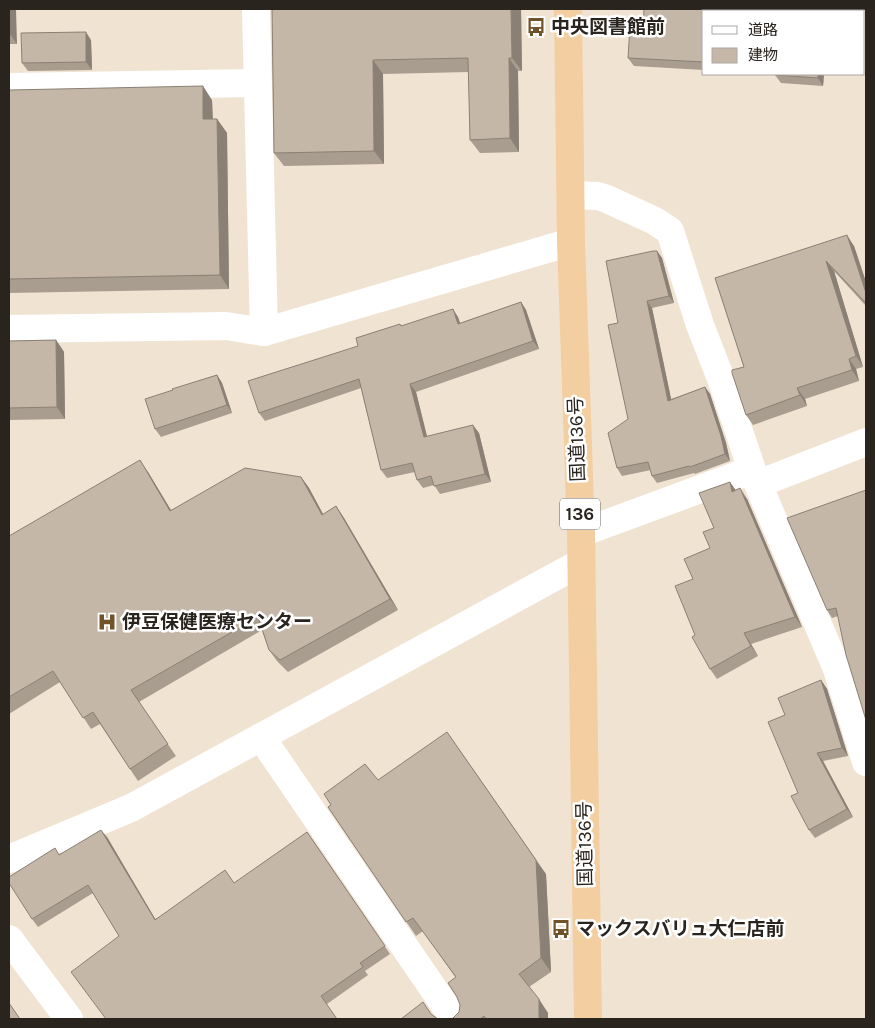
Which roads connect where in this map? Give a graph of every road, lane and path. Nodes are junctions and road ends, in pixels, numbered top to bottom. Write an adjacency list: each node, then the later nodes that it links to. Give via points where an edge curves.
1 (256, 9): 3 (street)
2 (568, 9): 5 (highway, 国道136号 / 136)
3 (257, 83): 4 (street); 8 (street)
4 (9, 87)
5 (571, 195): 6 (highway, 国道136号 / 136); 10 (street, via 607,199 670,231)
6 (571, 242): 8 (street); 11 (highway, 国道136号 / 136)
7 (9, 329): 8 (street, via 226,326)
8 (264, 332)
9 (866, 442): 10 (street)
10 (755, 477): 11 (street); 14 (street, via 837,669)
11 (580, 533): 12 (highway, 国道136号 / 136)
12 (580, 563): 13 (street); 20 (highway, 国道136号 / 136)
13 (261, 737): 15 (street, via 131,808); 19 (street)
14 (866, 762)
15 (9, 859)
16 (9, 939): 17 (street)
17 (18, 971): 18 (street)
18 (68, 1019)
19 (454, 1019)
20 (588, 1019)

